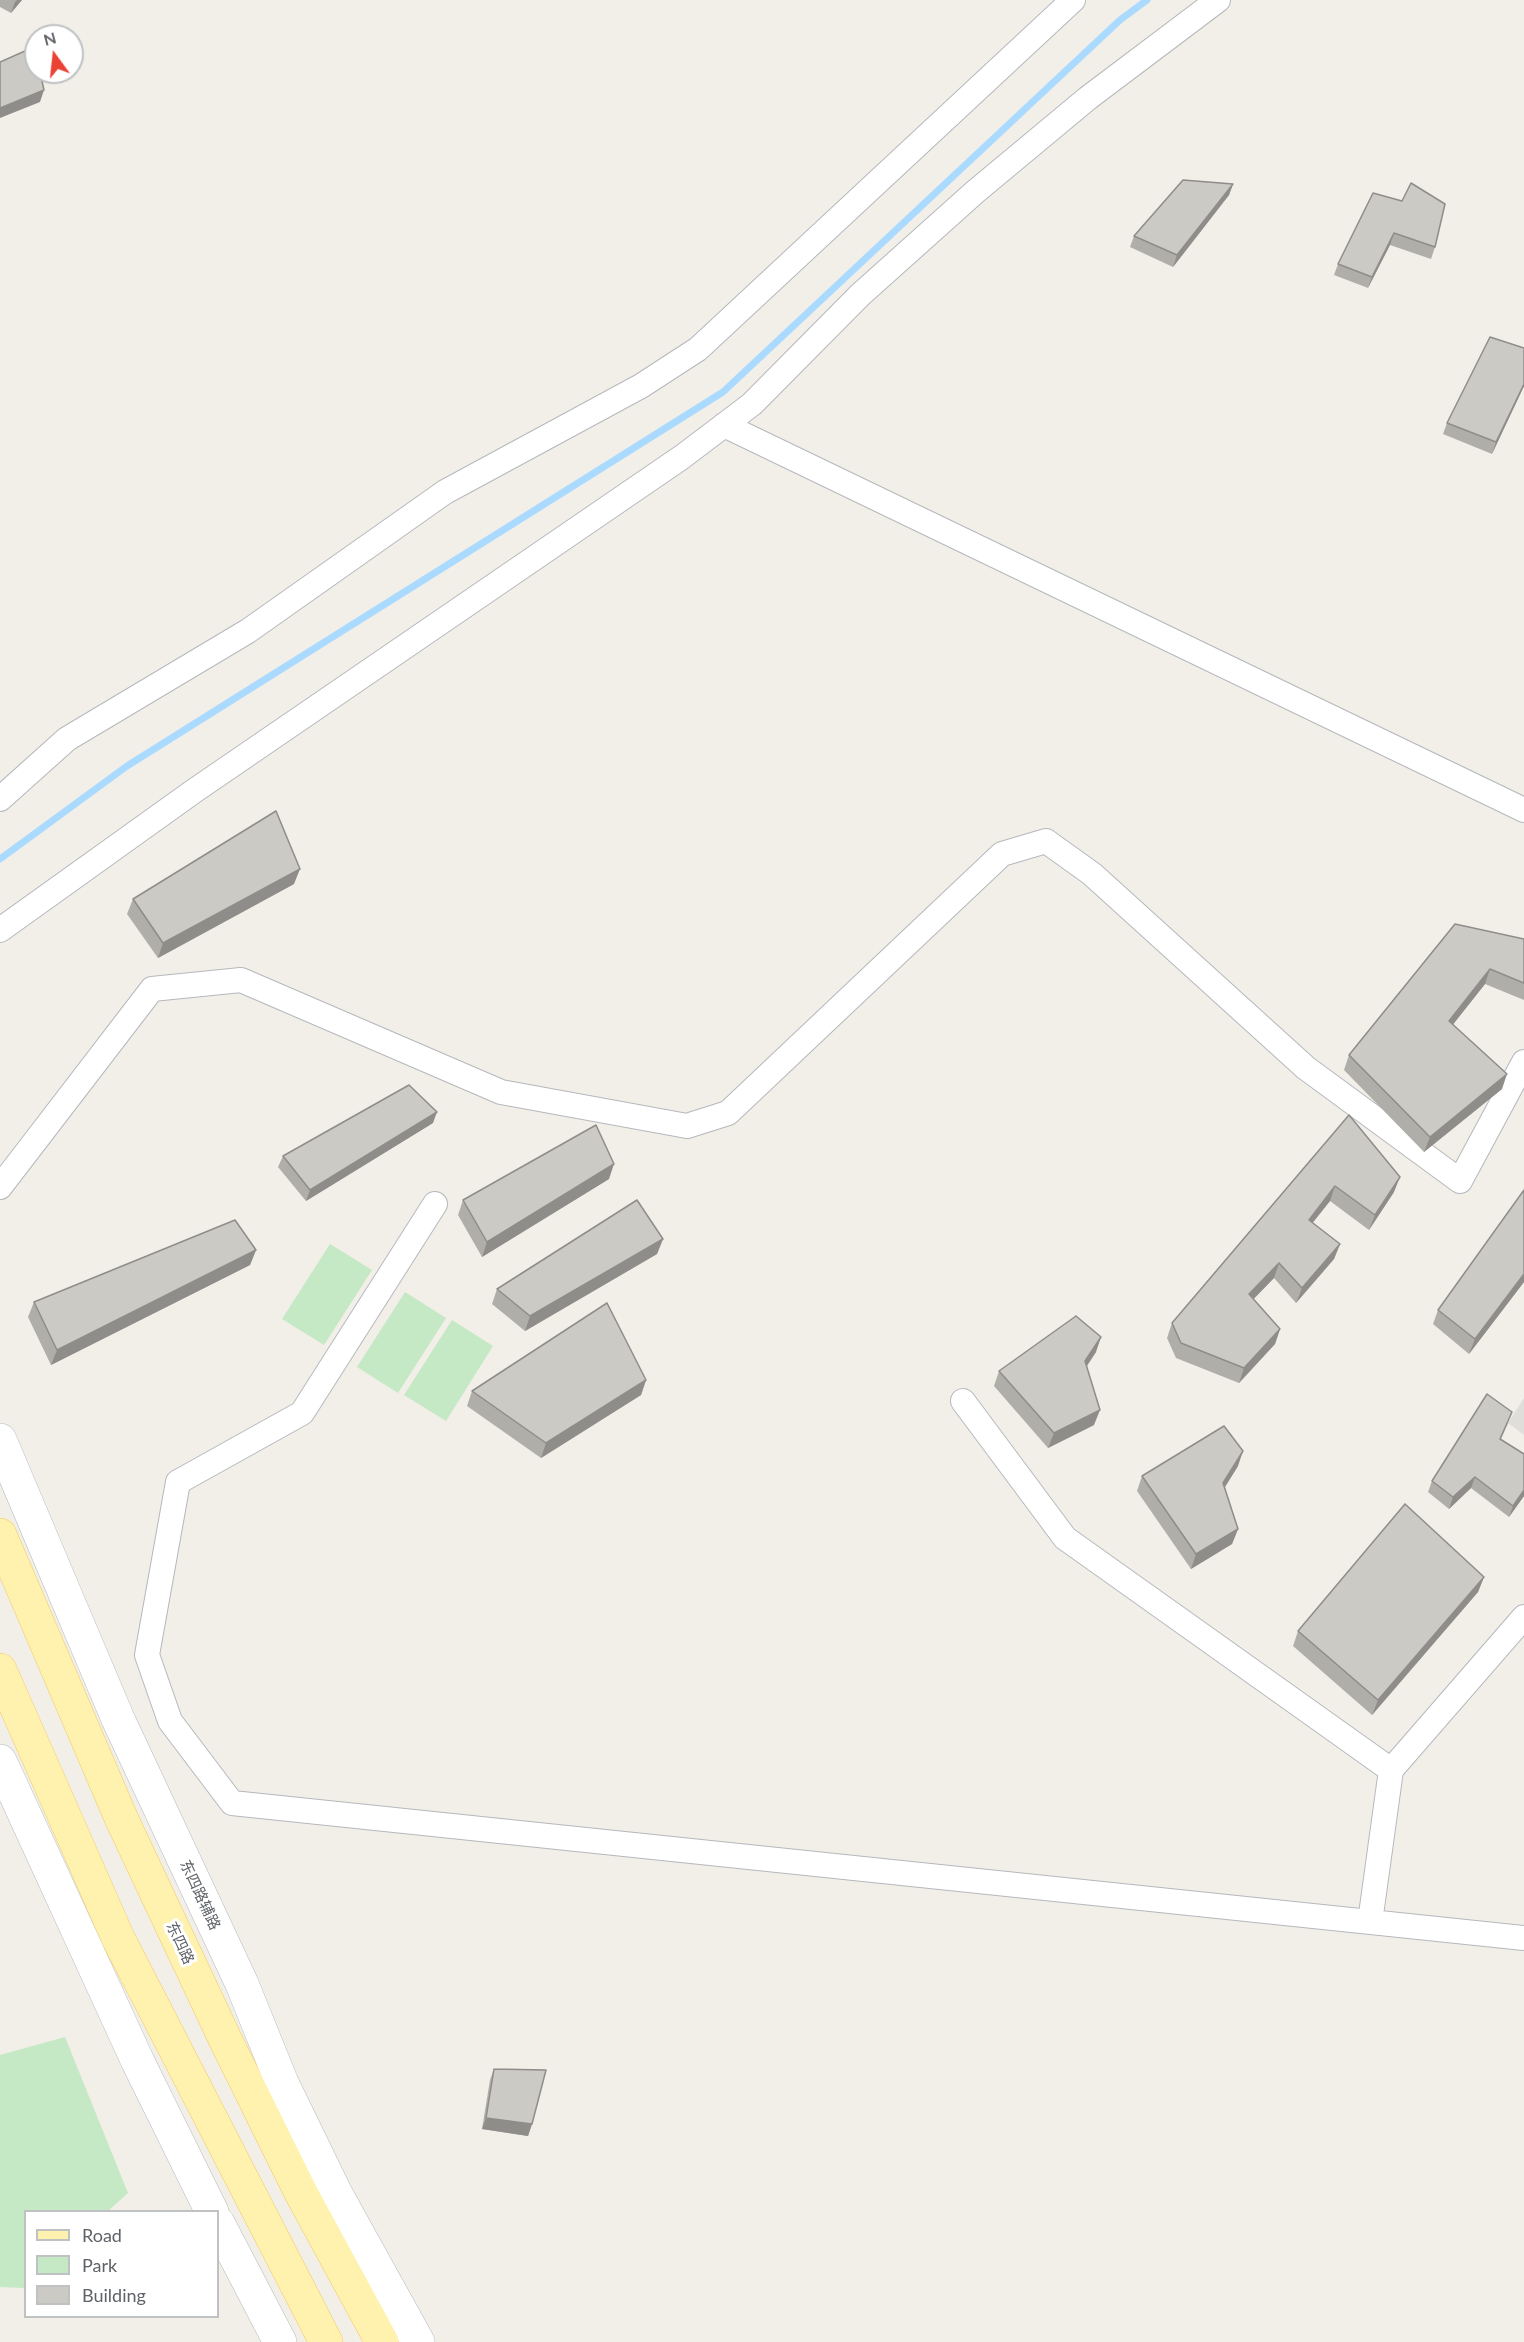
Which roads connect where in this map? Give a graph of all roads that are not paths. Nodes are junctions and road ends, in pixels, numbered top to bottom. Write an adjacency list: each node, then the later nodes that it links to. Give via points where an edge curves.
1 (1073, 0): 4 (street, via 698,349 641,386 445,492 248,631 67,739)
2 (1218, 0): 3 (street, via 1088,98 975,192 860,295 752,404)
3 (724, 425): 5 (street); 6 (street, via 194,791)
4 (0, 799)
5 (1524, 810)
6 (0, 930)
7 (1524, 1062): 8 (street, via 1460,1181 1306,1068 1092,874 1046,841 1002,854 728,1113 687,1126 501,1092 241,980 152,989)
8 (0, 1187)
9 (435, 1204): 17 (street, via 302,1413 178,1482 147,1655 170,1720 232,1803)
10 (963, 1401): 16 (street, via 1065,1538)
11 (0, 1440): 24 (main road, 东四路辅路, via 118,1719 242,1984 282,2083 336,2194)
12 (0, 1535): 23 (main road, 东四路, via 122,1820 226,2041)
13 (1524, 1617): 16 (street)
14 (0, 1670): 22 (main road, via 118,1938)
15 (0, 1761): 19 (main road, via 138,2062)
16 (1391, 1770): 17 (street)
17 (1370, 1922): 18 (street)
18 (1524, 1938)
19 (212, 2210)
20 (219, 2225): 21 (main road)
21 (280, 2342)
22 (326, 2342)
23 (381, 2342)
24 (418, 2342)

